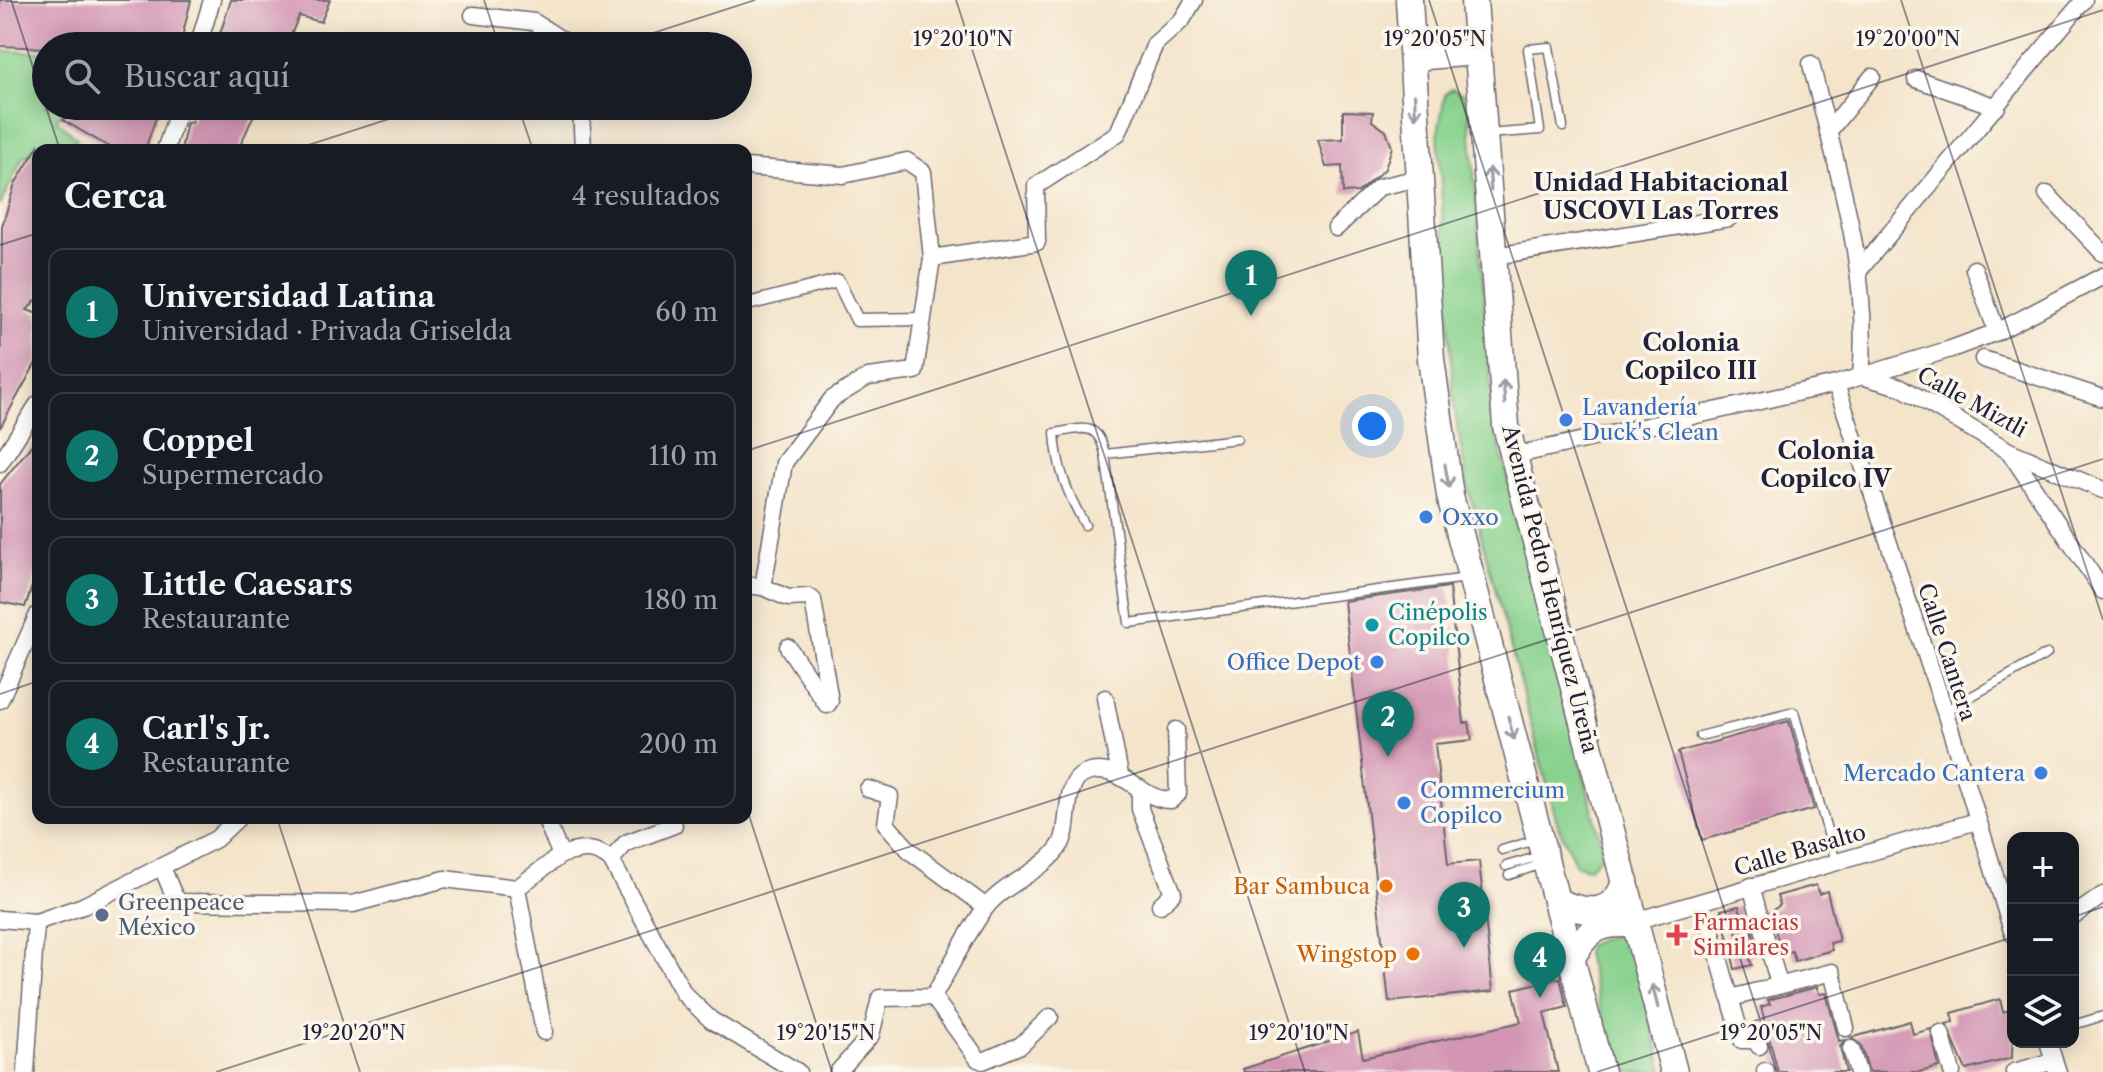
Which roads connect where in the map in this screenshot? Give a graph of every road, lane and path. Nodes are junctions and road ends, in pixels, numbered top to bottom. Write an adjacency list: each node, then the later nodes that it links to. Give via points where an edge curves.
1 (212, 0): 7 (street)
2 (1194, 0): 29 (street, via 1182,20 1155,44 1118,133 1036,186 1037,242)
3 (1409, 0): 10 (main road)
4 (1474, 0): 9 (main road, Avenida Pedro Henríquez Ureña)
5 (2084, 0): 14 (street)
6 (473, 15): 8 (street, via 534,22)
7 (202, 32)
8 (549, 32)
9 (1477, 52): 10 (main road); 19 (main road, Avenida Pedro Henríquez Ureña)
10 (1413, 57): 23 (main road, one-way to 23)
11 (1811, 64): 18 (street)
12 (1872, 77): 18 (street)
13 (1916, 79): 14 (street)
14 (1997, 107): 30 (street)
15 (175, 120): 20 (street)
16 (582, 120): 21 (street)
17 (1563, 127): 19 (lane, via 1549,47 1528,49 1540,130)
18 (1828, 132): 30 (street)
19 (1486, 134): 28 (main road, Avenida Pedro Henríquez Ureña, one-way to 19)
20 (167, 144)
21 (583, 144)
22 (752, 167): 29 (street, via 843,175 907,161 923,172)
23 (1419, 178): 26 (street, via 1379,187); 48 (main road, one-way to 48, via 1440,435)
24 (2047, 194): 27 (street)
25 (1729, 218): 28 (street)
26 (1336, 228)
27 (2103, 253)
28 (1495, 256): 44 (main road, Avenida Pedro Henríquez Ureña, one-way to 28)
29 (932, 258): 34 (street)
30 (1861, 268): 37 (street)
31 (1974, 269): 35 (street)
32 (2103, 276): 35 (street)
33 (752, 303): 34 (street, via 838,281 857,320)
34 (923, 319): 49 (street, via 915,371 868,377 832,399 784,463)
35 (1997, 332): 37 (street)
36 (1983, 359): 39 (street)
37 (1861, 376): 38 (street); 42 (street, Calle Miztli, via 1901,387)
38 (1836, 384): 44 (street); 56 (street, Calle Cantera)
39 (2103, 398)
40 (32, 413): 45 (street)
41 (1237, 439): 43 (lane)
42 (2009, 451): 46 (street, Calle Miztli); 50 (street)
43 (1105, 454): 47 (lane, via 1095,430 1055,433 1068,495); 48 (lane, via 1129,623)
44 (1512, 456): 73 (main road, Avenida Pedro Henríquez Ureña)
45 (0, 463)
46 (2103, 490)
47 (1085, 525)
48 (1472, 577): 67 (main road, one-way to 67)
49 (754, 586): 52 (street, via 813,600 827,705)
50 (2103, 591)
51 (32, 628): 55 (street)
52 (788, 647)
53 (2047, 654): 56 (lane)
54 (1105, 698): 59 (street)
55 (0, 700)
56 (1945, 712): 62 (street, Calle Cantera)
57 (1176, 730): 60 (street, via 1178,794 1162,800)
58 (1700, 736): 70 (lane, via 1794,712)
59 (1120, 775): 60 (street); 79 (street, via 1083,773 1074,782 1061,844)
60 (1140, 788): 78 (street, via 1140,809 1173,893)
61 (868, 789): 79 (street, via 890,796 886,824 910,851)
62 (1977, 821): 70 (street, Calle Basalto); 81 (street, Calle Cantera)
63 (232, 824): 71 (street, via 216,839)
64 (548, 824): 68 (street)
65 (674, 825): 69 (street, via 626,843)
66 (1502, 850): 67 (lane)
67 (1543, 852): 72 (lane); 77 (main road)
68 (561, 855): 69 (street, via 582,849 600,851); 75 (street)
69 (611, 860): 101 (street, via 684,994 711,1020)
70 (1836, 862): 74 (street, Calle Basalto)
71 (162, 867): 75 (street, via 180,902 353,904 445,879); 84 (street, via 83,906)
72 (1508, 870)
73 (1625, 881): 77 (main road, via 1614,902 1600,911 1584,912); 83 (main road, Avenida Pedro Henríquez Ureña)
74 (1751, 886): 83 (street, Calle Basalto); 88 (street)
75 (517, 888): 95 (street)
76 (2103, 895): 80 (street)
77 (1556, 901): 86 (main road)
78 (1160, 905)
79 (986, 907): 89 (street)
80 (2079, 912)
81 (2007, 915)
82 (0, 919): 84 (street)
83 (1635, 921): 86 (main road, via 1595,927); 104 (main road, Avenida Pedro Henríquez Ureña, one-way to 83)
84 (36, 922): 100 (street)
85 (1710, 926): 90 (street)
86 (1571, 959): 87 (lane); 103 (main road)
87 (1535, 968)
88 (1779, 984): 90 (street); 94 (street, via 1832,972)
89 (933, 997): 92 (street, via 983,1061 1021,1045); 102 (street, via 880,998 871,1035)
90 (1731, 998): 97 (street, via 1742,1040 1755,1040)
91 (2103, 1016): 93 (lane)
92 (1050, 1017)
93 (2079, 1023)
94 (1846, 1028)
95 (544, 1032)
96 (1941, 1033): 106 (street)
97 (1759, 1046)
98 (1851, 1049): 105 (street)
99 (2056, 1067): 107 (street)
100 (26, 1072)
101 (798, 1072)
102 (838, 1072)
103 (1601, 1072)
104 (1674, 1072)
105 (1858, 1072)
106 (1952, 1072)
107 (2014, 1072)

